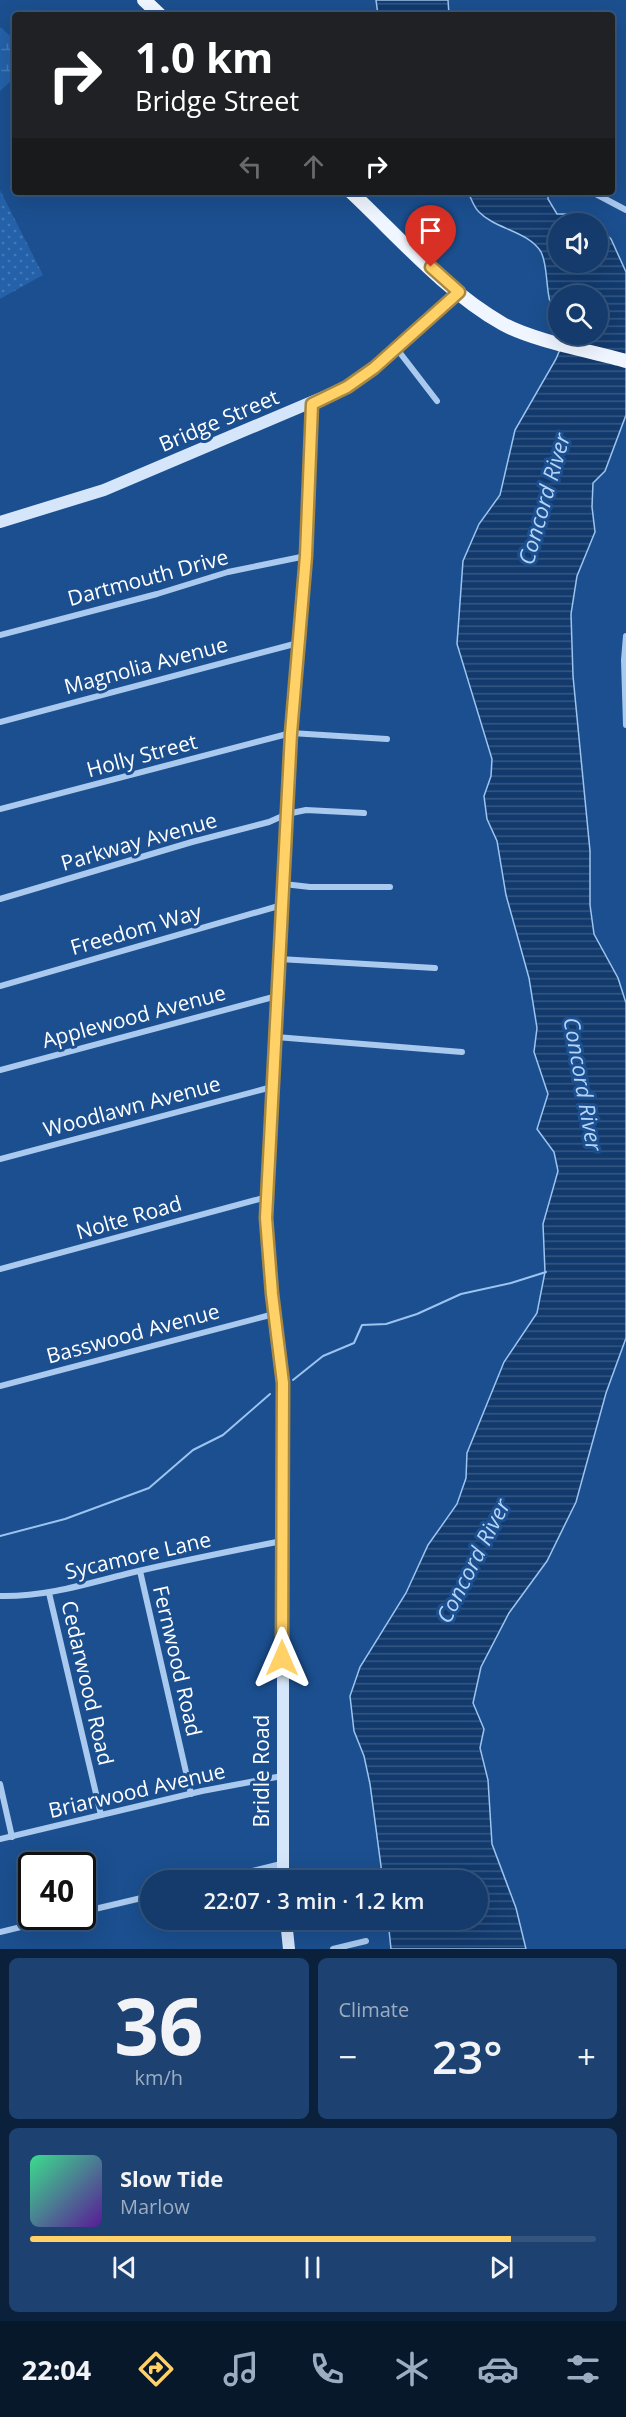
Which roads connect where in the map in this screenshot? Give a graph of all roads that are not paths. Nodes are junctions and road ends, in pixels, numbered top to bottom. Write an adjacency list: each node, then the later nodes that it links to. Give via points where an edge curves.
1 (144, 0): 2 (main road)
2 (157, 12)
3 (354, 195): 6 (main road)
4 (598, 195): 5 (street)
5 (626, 210)
6 (459, 292): 7 (street, Bridge Street); 8 (main road, via 504,324)
7 (397, 349): 9 (street); 10 (street, Bridge Street, via 347,387)
8 (626, 361)
9 (437, 401)
10 (312, 404): 11 (street, Bridge Street, via 104,490); 12 (street, Bridle Road)
11 (0, 522)
12 (306, 556): 13 (street, Dartmouth Drive, via 228,572); 15 (street, Bridle Road)
13 (0, 635)
14 (626, 636): 17 (street)
15 (300, 643): 16 (street, Magnolia Avenue); 18 (street, Bridle Road)
16 (0, 722)
17 (626, 725)
18 (291, 733): 19 (street, Holly Street); 20 (street, Holly Street); 22 (street, Bridle Road)
19 (387, 739)
20 (0, 809)
21 (364, 813): 22 (street, Parkway Avenue, via 306,810)
22 (287, 814): 23 (street, Bridle Road); 25 (street, Parkway Avenue)
23 (283, 884): 24 (street); 26 (street, Bridle Road)
24 (390, 886)
25 (0, 898)
26 (282, 905): 27 (street, Bridle Road); 29 (street, Freedom Way)
27 (279, 959): 28 (street); 30 (street, Bridle Road)
28 (435, 968)
29 (0, 986)
30 (277, 996): 31 (street, Bridle Road); 33 (street, Applewood Avenue)
31 (275, 1037): 32 (street); 34 (street, Bridle Road)
32 (462, 1052)
33 (0, 1070)
34 (273, 1086): 35 (street, Woodlawn Avenue); 36 (street, Bridle Road)
35 (0, 1159)
36 (267, 1197): 37 (street, Nolte Road); 38 (street, Bridle Road)
37 (0, 1269)
38 (274, 1314): 39 (street, Basswood Avenue); 40 (street, Bridle Road, via 283,1383)
39 (0, 1386)
40 (282, 1541): 41 (street, Sycamore Lane); 44 (street, Bridle Road)
41 (140, 1571): 42 (street, Sycamore Lane); 46 (street, Fernwood Road)
42 (49, 1593): 43 (street, Sycamore Lane); 47 (street, Cedarwood Road)
43 (0, 1596)
44 (282, 1776): 46 (street, Briarwood Avenue); 50 (street, Bridle Road)
45 (0, 1785): 48 (street)
46 (190, 1794): 47 (street, Briarwood Avenue)
47 (101, 1815): 48 (street, Briarwood Avenue)
48 (12, 1837): 49 (street, Briarwood Avenue)
49 (0, 1839)
50 (281, 1864): 51 (street); 52 (street, Bridle Road)
51 (257, 1870)
52 (282, 1870)
53 (140, 1898): 54 (street)
54 (96, 1909)
55 (18, 1928): 57 (street)
56 (287, 1930): 59 (street)
57 (0, 1932)
58 (366, 1941): 60 (street)
59 (289, 1949)
60 (333, 1949)

